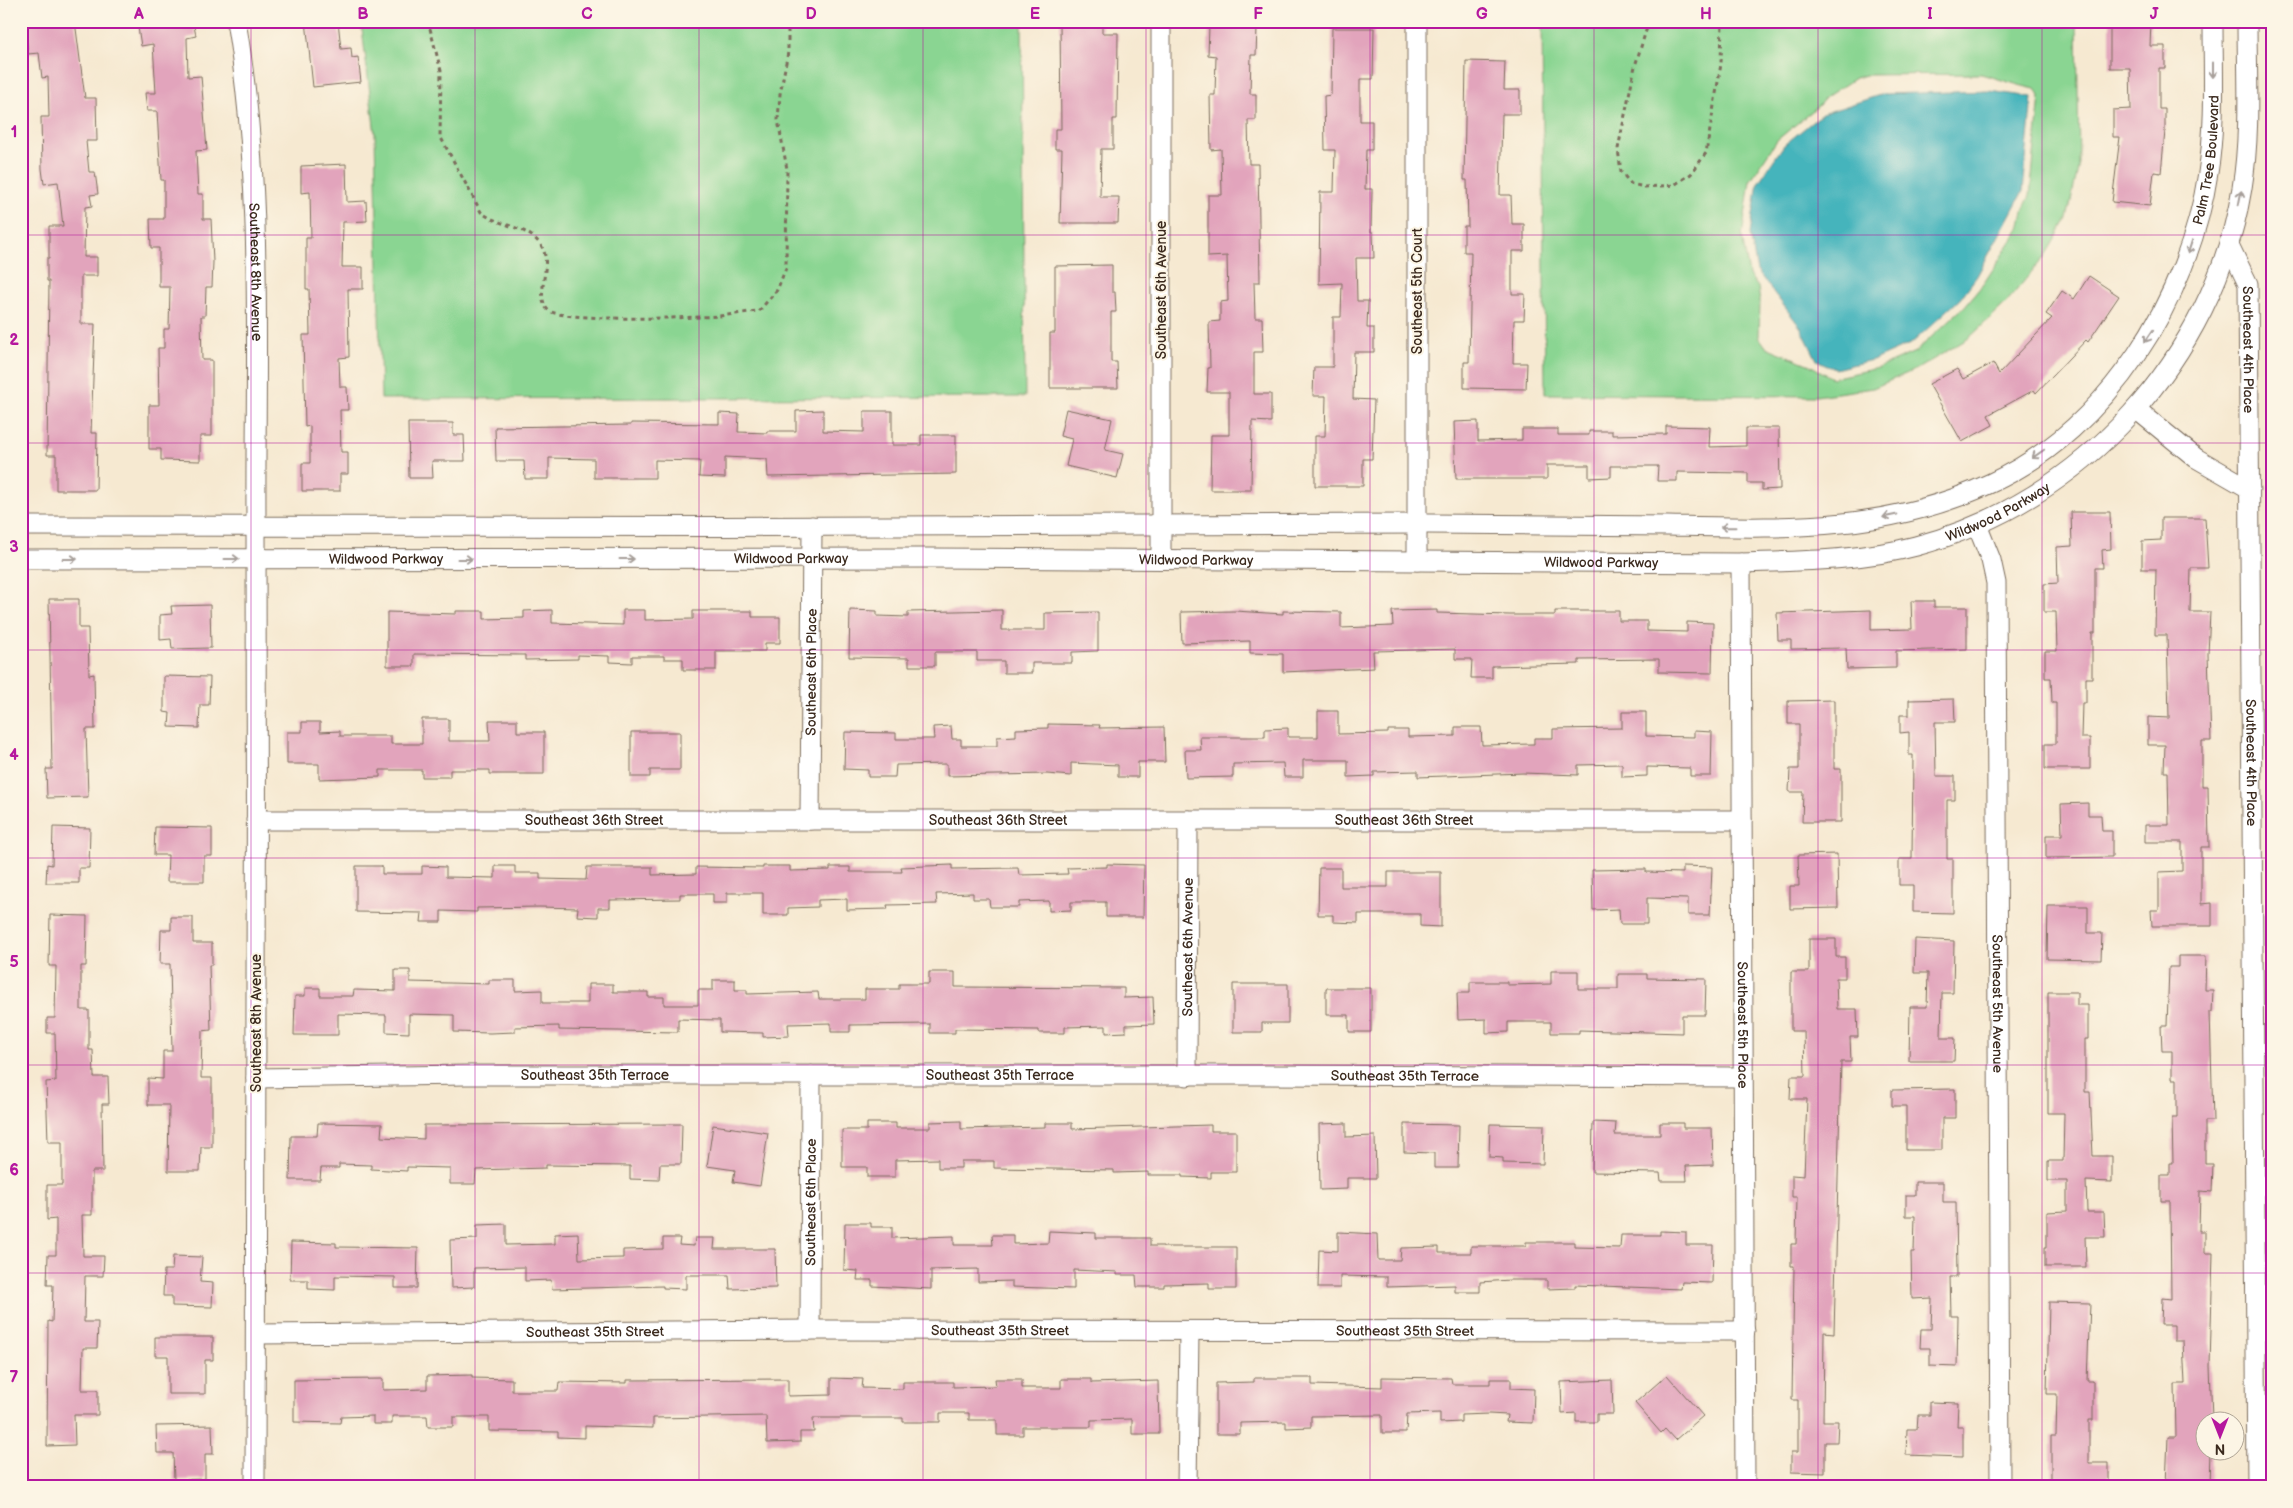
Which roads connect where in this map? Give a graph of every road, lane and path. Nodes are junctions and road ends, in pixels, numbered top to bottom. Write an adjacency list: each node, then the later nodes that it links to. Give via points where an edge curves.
1 (236, 21): 17 (street, Southeast 8th Avenue, via 253,188)
2 (428, 21): 3 (path, via 441,71 440,136 481,212 490,219 530,235 541,245 546,256 542,299 547,309 567,316 633,318 718,316 760,311 777,290 786,268 786,169 778,120 788,52)
3 (788, 21)
4 (1161, 21): 19 (street, Southeast 6th Avenue)
5 (1417, 21): 14 (street, Southeast 5th Court)
6 (1649, 21): 7 (path, via 1635,66 1618,149 1621,172 1631,184 1645,187 1674,185 1691,174 1706,153 1720,64)
7 (1722, 21)
8 (2212, 21): 11 (street, Palm Tree Boulevard, one-way to 11, via 2213,126 2209,170 2191,244)
9 (2247, 21): 10 (street, one-way to 9, via 2246,160)
10 (2229, 245): 12 (street, Wildwood Parkway, via 2192,334); 13 (street, Southeast 4th Place, via 2248,284)
11 (2172, 293): 14 (street, Wildwood Parkway, one-way to 14, via 2154,330 2129,366 2073,426 2042,451 1992,483 1947,500 1872,520 1821,526)
12 (2136, 409): 13 (street, via 2196,458); 15 (street, Wildwood Parkway, via 2111,435 2055,482)
13 (2250, 489): 42 (street, Southeast 4th Place)
14 (1417, 524): 19 (street, Wildwood Parkway); 24 (street, Southeast 5th Court)
15 (1977, 525): 25 (street, Wildwood Parkway, via 1915,546 1880,553 1805,561); 41 (street, Southeast 5th Avenue, via 1996,583)
16 (21, 526): 17 (street, Wildwood Parkway)
17 (256, 526): 18 (street, Wildwood Parkway); 21 (street, Southeast 8th Avenue)
18 (812, 526): 19 (street, Wildwood Parkway); 22 (street, Southeast 6th Place)
19 (1162, 526): 23 (street, Southeast 6th Avenue)
20 (21, 559): 21 (street, Wildwood Parkway, one-way to 21)
21 (256, 559): 22 (street, Wildwood Parkway, one-way to 22); 26 (street, Southeast 8th Avenue)
22 (812, 559): 23 (street, Wildwood Parkway); 27 (street, Southeast 6th Place)
23 (1161, 559): 24 (street, Wildwood Parkway)
24 (1417, 561): 25 (street, Wildwood Parkway)
25 (1741, 563): 29 (street, Southeast 5th Place)
26 (256, 820): 27 (street, Southeast 36th Street); 33 (street, Southeast 8th Avenue)
27 (810, 820): 28 (street, Southeast 36th Street)
28 (1188, 820): 29 (street, Southeast 36th Street); 31 (street, Southeast 6th Avenue)
29 (1742, 820): 32 (street, Southeast 5th Place)
30 (810, 1075): 31 (street, Southeast 35th Terrace); 33 (street, Southeast 35th Terrace); 34 (street, Southeast 6th Place)
31 (1187, 1076): 32 (street, Southeast 35th Terrace)
32 (1743, 1077): 35 (street, Southeast 5th Place)
33 (256, 1078): 37 (street, Southeast 8th Avenue)
34 (810, 1330): 36 (street, Southeast 35th Street); 37 (street, Southeast 35th Street)
35 (1744, 1331): 36 (street, Southeast 35th Street); 40 (street, Southeast 5th Place)
36 (1188, 1332): 39 (street)
37 (256, 1334): 38 (street, Southeast 8th Avenue)
38 (255, 1487)
39 (1186, 1487)
40 (1745, 1487)
41 (2000, 1487)
42 (2257, 1487)

